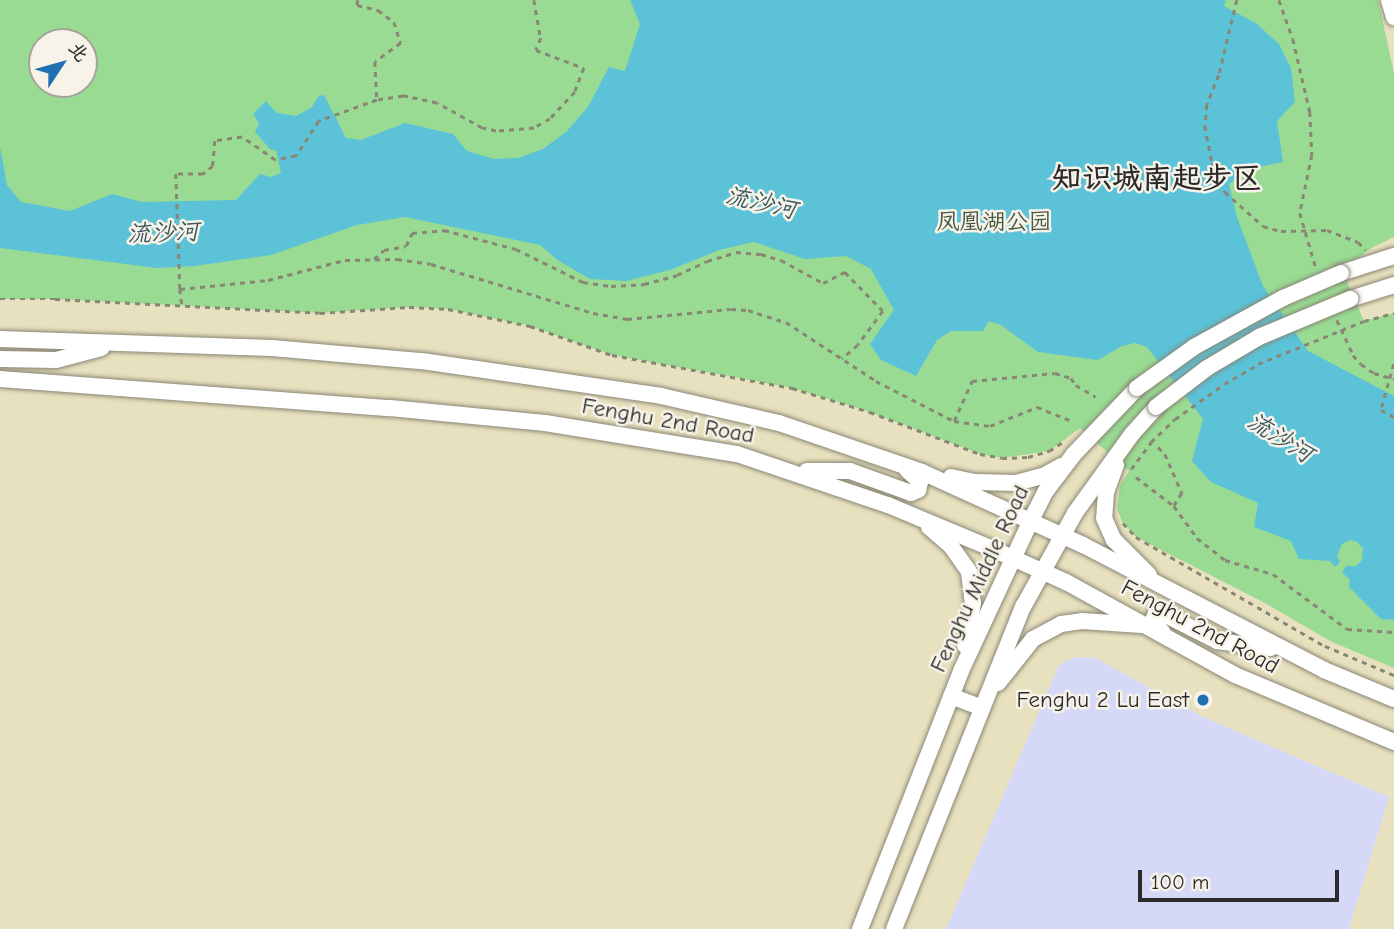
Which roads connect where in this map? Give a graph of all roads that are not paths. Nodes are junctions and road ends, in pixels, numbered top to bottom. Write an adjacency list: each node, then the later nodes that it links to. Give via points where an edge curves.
1 (1390, 0): 2 (street)
2 (1394, 17)
3 (1394, 256): 9 (street, Fenghu Middle Road, bridge, via 1283,298 1194,346)
4 (1394, 285): 10 (street, bridge, via 1259,337 1207,368 1156,407)
5 (0, 339): 6 (street, Fenghu 2nd Road)
6 (120, 344): 7 (street, via 56,360); 11 (street, Fenghu 2nd Road, via 272,348 484,368 721,409 812,433)
7 (0, 359)
8 (1, 379): 12 (street, Fenghu 2nd Road, via 545,424 737,454)
9 (1082, 435): 13 (street, via 1068,461 1058,469 1016,483 974,482); 15 (street, Fenghu Middle Road)
10 (1122, 447): 16 (street); 19 (street, via 1106,492 1104,518 1114,540)
11 (898, 463): 12 (street, via 917,477 918,490 905,491 850,471); 13 (street, Fenghu 2nd Road)
12 (791, 471): 14 (street, Fenghu 2nd Road)
13 (922, 471): 15 (street, Fenghu 2nd Road)
14 (916, 516): 17 (street, Fenghu 2nd Road); 23 (street, via 951,546 969,572 973,603)
15 (1031, 520): 16 (street, Fenghu 2nd Road); 17 (street, Fenghu Middle Road)
16 (1061, 535): 18 (street); 19 (street, Fenghu 2nd Road)
17 (1013, 558): 18 (street, Fenghu 2nd Road); 23 (street, Fenghu Middle Road)
18 (1041, 572): 20 (street, Fenghu 2nd Road); 26 (street)
19 (1165, 589): 22 (street, Fenghu 2nd Road)
20 (1148, 625): 21 (street, Fenghu 2nd Road); 26 (street, via 1082,621 1046,630 1033,639)
21 (1172, 643): 22 (street, via 1153,621 1156,613 1217,641); 27 (street, Fenghu 2nd Road)
22 (1283, 650): 25 (street, Fenghu 2nd Road)
23 (961, 671): 24 (street, Fenghu Middle Road)
24 (951, 696): 26 (street); 28 (street, Fenghu Middle Road)
25 (1394, 699)
26 (984, 702): 29 (street)
27 (1394, 743)
28 (860, 929)
29 (894, 929)

